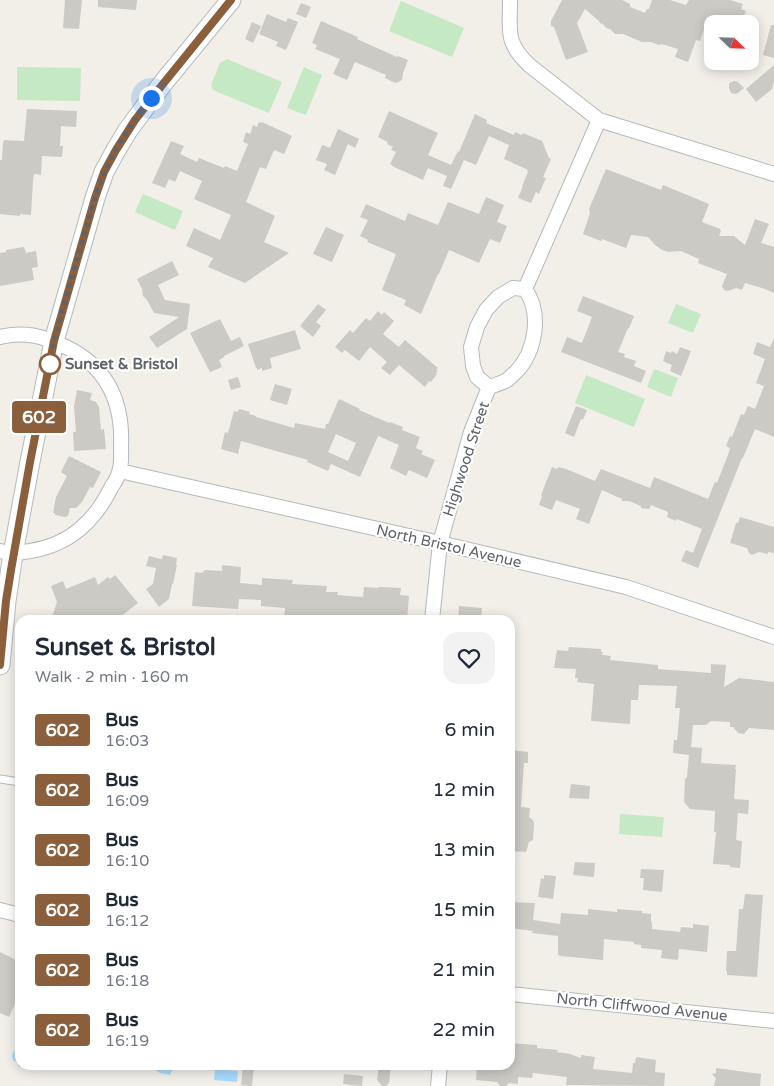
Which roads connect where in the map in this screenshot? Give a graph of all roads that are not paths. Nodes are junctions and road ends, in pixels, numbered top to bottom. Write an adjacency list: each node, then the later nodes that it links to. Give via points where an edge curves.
1 (231, 0): 7 (main road, via 142,110 104,172)
2 (510, 0): 3 (street, via 510,38 518,55)
3 (599, 120): 4 (street); 5 (street)
4 (774, 174)
5 (525, 289): 8 (street, Highwood Street, via 531,297 535,324 528,355 508,380); 8 (street, Highwood Street, via 513,288 498,298 486,310 477,327 472,347 473,366)
6 (0, 338): 7 (street, via 29,334)
7 (54, 341): 9 (street, via 89,362 103,375 113,393 121,434); 11 (main road, via 30,462)
8 (489, 388): 10 (street, Highwood Street, via 471,432)
9 (120, 471): 10 (street, North Bristol Avenue); 11 (street, via 99,508 83,527 67,539 42,549)
10 (440, 543): 12 (street, Highwood Street); 13 (street, North Bristol Avenue, via 626,588)
11 (7, 552): 14 (main road)
12 (433, 615)
13 (774, 638)
14 (0, 665)
15 (0, 779): 16 (lane)
16 (15, 781)
17 (0, 910): 18 (street)
18 (15, 914)
19 (515, 995): 20 (street, North Cliffwood Avenue)
20 (774, 1021)
21 (440, 1070): 22 (street)
22 (438, 1086)

